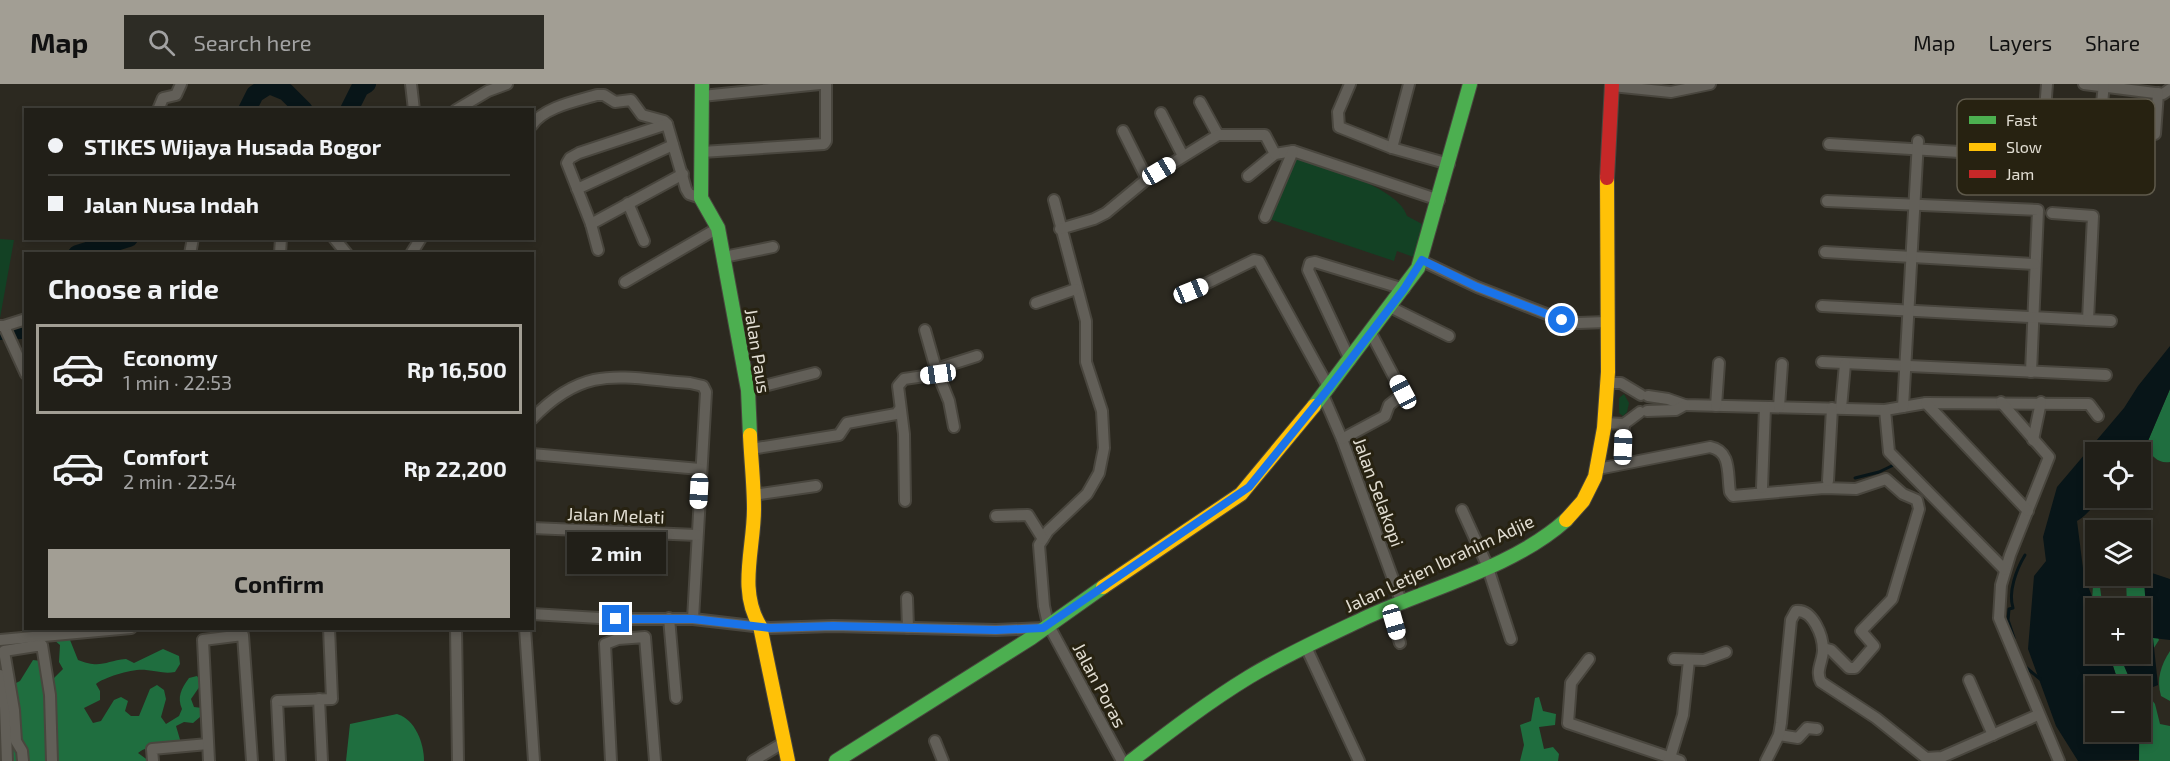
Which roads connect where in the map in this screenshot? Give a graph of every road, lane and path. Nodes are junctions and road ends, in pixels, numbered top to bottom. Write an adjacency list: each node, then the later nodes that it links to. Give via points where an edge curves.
1 (182, 84): 19 (street, via 176,95 163,98)
2 (411, 84): 20 (street)
3 (507, 84): 21 (street)
4 (820, 84): 15 (street)
5 (826, 84): 34 (street, via 824,144)
6 (1350, 84): 31 (street, via 1338,112 1339,127)
7 (1409, 84): 31 (street)
8 (1470, 84): 37 (street)
9 (1710, 84): 12 (street, via 1665,93)
10 (2047, 84): 17 (street)
11 (2084, 84): 13 (street)
12 (1612, 85): 75 (street, Jalan Letjen Ibrahim Adjie, via 1605,187)
13 (2104, 85): 16 (street)
14 (2170, 89): 16 (street)
15 (702, 90): 34 (street)
16 (2158, 93): 26 (street)
17 (2046, 99)
18 (1200, 102): 27 (street)
19 (159, 108)
20 (414, 108)
21 (459, 108)
22 (1161, 112): 36 (street)
23 (534, 122): 24 (street, via 551,111 604,95 612,102 631,100 642,115)
24 (667, 124): 29 (street); 41 (street, via 570,158 567,163)
25 (1123, 131): 40 (street)
26 (2155, 134)
27 (1218, 135): 35 (street, via 1265,135); 36 (street)
28 (1829, 144): 30 (street)
29 (673, 145): 38 (street); 41 (street)
30 (1918, 145): 32 (street); 47 (street)
31 (1392, 148): 37 (street)
32 (1957, 149)
33 (1293, 151): 35 (street); 44 (street); 49 (street)
34 (702, 152): 42 (street)
35 (1275, 154): 39 (street)
36 (1183, 156): 40 (street)
37 (1449, 164): 44 (street)
38 (683, 174): 42 (street, via 689,194); 46 (street)
39 (1248, 176)
40 (1146, 179): 52 (street, via 1106,213)
41 (577, 189): 50 (street)
42 (701, 198): 51 (street, Jalan Paus)
43 (1054, 200): 52 (street)
44 (1439, 200): 61 (street)
45 (1827, 201): 47 (street)
46 (628, 203): 50 (street); 54 (street)
47 (1915, 207): 60 (street); 62 (street, via 2038,210)
48 (2052, 213): 73 (street, via 2093,216)
49 (1265, 217)
50 (591, 224): 56 (street)
51 (718, 228): 59 (street, Jalan Paus); 63 (street)
52 (1060, 229): 65 (street)
53 (336, 240): 57 (street)
54 (644, 241)
55 (773, 247): 59 (street)
56 (598, 250)
57 (345, 252)
58 (1825, 252): 60 (street)
59 (724, 257): 93 (street, Jalan Paus)
60 (1912, 257): 62 (street); 70 (street)
61 (1423, 261): 64 (street); 75 (street, via 1562,320)
62 (2035, 264): 71 (street)
63 (625, 282)
64 (1404, 289): 69 (street); 81 (street, via 1310,263 1308,270)
65 (1076, 290): 67 (street); 128 (street, via 1086,321 1086,362 1102,411 1103,458 1088,494)
66 (1191, 291): 94 (street, Jalan Selakopi, via 1258,261)
67 (1036, 303)
68 (1822, 306): 70 (street)
69 (1390, 307): 78 (street); 79 (street)
70 (1908, 311): 71 (street); 86 (street)
71 (2032, 317): 73 (street); 89 (street)
72 (24, 320): 76 (street)
73 (2088, 320): 74 (street)
74 (2111, 321)
75 (1607, 322): 92 (street, Jalan Letjen Ibrahim Adjie)
76 (2, 326): 87 (street)
77 (925, 330): 88 (street)
78 (1371, 333): 81 (street); 111 (street, via 1403,394 1389,405 1385,416)
79 (1449, 336)
80 (977, 356): 88 (street)
81 (1350, 360): 94 (street)
82 (1822, 362): 85 (street)
83 (1719, 363): 99 (street)
84 (1782, 364): 101 (street)
85 (1845, 364): 86 (street); 104 (street)
86 (1906, 366): 89 (street); 102 (street)
87 (24, 370)
88 (937, 372): 103 (street, via 901,381); 110 (street)
89 (2031, 372): 91 (street)
90 (815, 373): 93 (street)
91 (2106, 375)
92 (1606, 383): 98 (street, via 1621,383 1644,396); 108 (street, Jalan Letjen Ibrahim Adjie)
93 (748, 390): 114 (street, Jalan Paus)
94 (1326, 392): 111 (street, Jalan Selakopi); 137 (street, via 1241,494)
95 (2001, 402): 96 (street); 97 (street); 112 (street)
96 (2041, 402): 106 (street, via 2089,404); 112 (street)
97 (1926, 403): 102 (street); 124 (street)
98 (1685, 405): 99 (street); 109 (street, via 1677,410 1643,412)
99 (1716, 406): 100 (street)
100 (1765, 407): 101 (street); 120 (street)
101 (1779, 407): 104 (street)
102 (1903, 407): 105 (street)
103 (900, 408): 114 (street, via 896,414 847,423 839,435); 122 (street)
104 (1836, 408): 105 (street); 118 (street)
105 (1885, 410): 130 (street, via 1887,444 1893,458)
106 (2098, 416)
107 (534, 417): 116 (street, via 572,387 598,377 698,384 706,392)
108 (1604, 423): 109 (street); 117 (street, Jalan Letjen Ibrahim Adjie)
109 (1624, 424): 113 (street)
110 (954, 427)
111 (1342, 439): 132 (street, Jalan Selakopi)
112 (2033, 440): 124 (street, via 2048,454 2049,462)
113 (1623, 447)
114 (751, 449): 121 (street, Jalan Paus)
115 (534, 454): 116 (street)
116 (700, 468): 127 (street)
117 (1598, 469): 129 (street, Jalan Letjen Ibrahim Adjie, via 1591,489 1565,521 1542,538); 150 (street, via 1710,447 1725,455 1733,496 1856,489 1886,479 1917,500 1918,509 1892,599 1862,631 1874,646 1856,668 1849,668)
118 (1828, 482)
119 (816, 486): 121 (street)
120 (1762, 488)
121 (753, 495): 138 (street, Jalan Paus, via 747,590 752,613)
122 (905, 501)
123 (1462, 510): 129 (street)
124 (2028, 511): 130 (street)
125 (996, 516): 128 (street, via 1028,515)
126 (534, 528): 127 (street, Jalan Melati)
127 (697, 535): 136 (street)
128 (1043, 539): 137 (street, via 1038,552)
129 (1487, 565): 132 (street, Jalan Letjen Ibrahim Adjie); 146 (street)
130 (2005, 570): 159 (street, via 1999,618)
131 (907, 598): 139 (street)
132 (1395, 604): 148 (street, Jalan Selakopi); 149 (street, Jalan Letjen Ibrahim Adjie)
133 (534, 614): 135 (street)
134 (669, 618): 135 (street); 136 (street); 157 (street)
135 (616, 619): 145 (street)
136 (693, 619): 138 (street)
137 (1046, 626): 139 (street, via 996,630); 182 (street); 184 (street, Jalan Poras)
138 (765, 627): 139 (street); 164 (street, Jalan Paus)
139 (908, 628)
140 (109, 630): 147 (street)
141 (329, 630): 158 (street, via 332,699)
142 (456, 630): 176 (street)
143 (525, 630): 177 (street)
144 (230, 632): 165 (street, via 203,640); 173 (street, via 243,635)
145 (618, 639): 178 (street, via 605,644); 179 (street, via 645,637)
146 (1511, 639)
147 (0, 640)
148 (1400, 644)
149 (1306, 647): 166 (street, Jalan Letjen Ibrahim Adjie, via 1265,668); 185 (street)
150 (1823, 648): 161 (street, via 1809,616 1802,610 1796,611 1791,620); 162 (street, via 1818,674 1821,682 1926,758 1942,757)
151 (1726, 652): 154 (street, via 1704,660)
152 (1589, 659): 167 (street, via 1571,683 1568,723)
153 (1674, 659): 154 (street)
154 (1689, 660): 167 (street)
155 (0, 675): 168 (street)
156 (1969, 680): 162 (street)
157 (676, 698)
158 (319, 699): 174 (street, via 277,701); 175 (street)
159 (2038, 715): 162 (street); 187 (street)
160 (1817, 729): 161 (street, via 1807,728 1798,738)
161 (1779, 735): 186 (street)
162 (1993, 735)
163 (935, 741): 183 (street)
164 (783, 743): 180 (street); 181 (street, Jalan Paus)
165 (208, 744): 171 (street, via 152,748); 172 (street)
166 (1138, 759)
167 (1673, 760)
168 (7, 761)
169 (23, 761): 170 (street, via 16,741 4,651 42,645 50,695)
170 (52, 761)
171 (153, 761)
172 (208, 761)
173 (252, 761)
174 (280, 761)
175 (322, 761)
176 (458, 761)
177 (534, 761)
178 (611, 761)
179 (655, 761)
180 (753, 761)
181 (788, 761)
182 (836, 761)
183 (943, 761)
184 (1122, 761)
185 (1359, 761)
186 (1766, 761)
187 (2059, 761)

